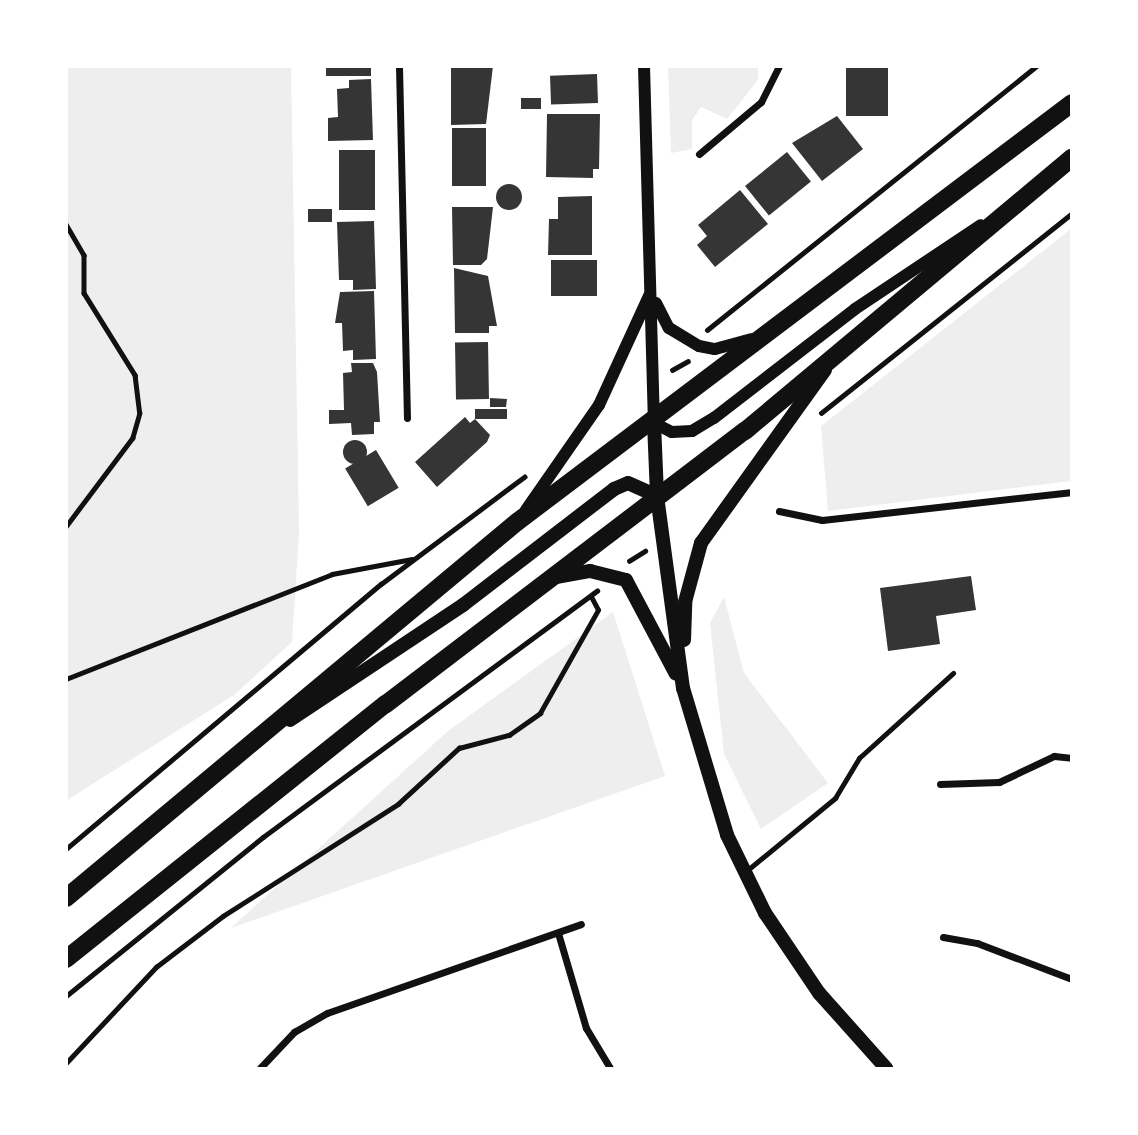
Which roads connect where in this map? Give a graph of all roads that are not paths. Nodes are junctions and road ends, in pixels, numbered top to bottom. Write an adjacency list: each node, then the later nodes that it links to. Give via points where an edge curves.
1 (399, 66): 11 (street)
2 (644, 66): 8 (street)
3 (779, 66): 5 (street, via 761,102)
4 (1072, 103): 9 (highway)
5 (699, 154)
6 (1072, 158): 7 (highway)
7 (1022, 197): 10 (highway); 12 (street, via 855,309 714,418 692,431 672,432)
8 (651, 289): 9 (street, via 669,328 699,346 734,346); 12 (street); 16 (street, via 599,405)
9 (758, 337): 12 (highway)
10 (836, 355): 14 (highway); 19 (main road, via 701,543 685,602)
11 (407, 418)
12 (654, 423): 14 (main road); 16 (highway)
13 (1072, 492): 15 (street, via 822,520)
14 (657, 496): 17 (highway); 19 (main road); 20 (main road, via 628,483 614,489 441,621)
15 (779, 512)
16 (517, 522): 20 (highway)
17 (551, 579): 19 (main road, via 590,571 626,580); 28 (highway)
18 (953, 673): 23 (lane, via 859,758 835,798)
19 (683, 688): 23 (main road)
20 (277, 728): 24 (highway)
21 (1072, 758): 22 (street, via 1054,756 999,782)
22 (940, 784)
23 (743, 873): 30 (main road, via 819,993)
24 (66, 898)
25 (581, 924): 26 (street)
26 (558, 933): 31 (street, via 327,1013 294,1032); 32 (street, via 586,1028)
27 (943, 937): 29 (street, via 977,943)
28 (66, 959)
29 (1072, 979)
30 (882, 1067)
31 (260, 1069)
32 (610, 1069)

